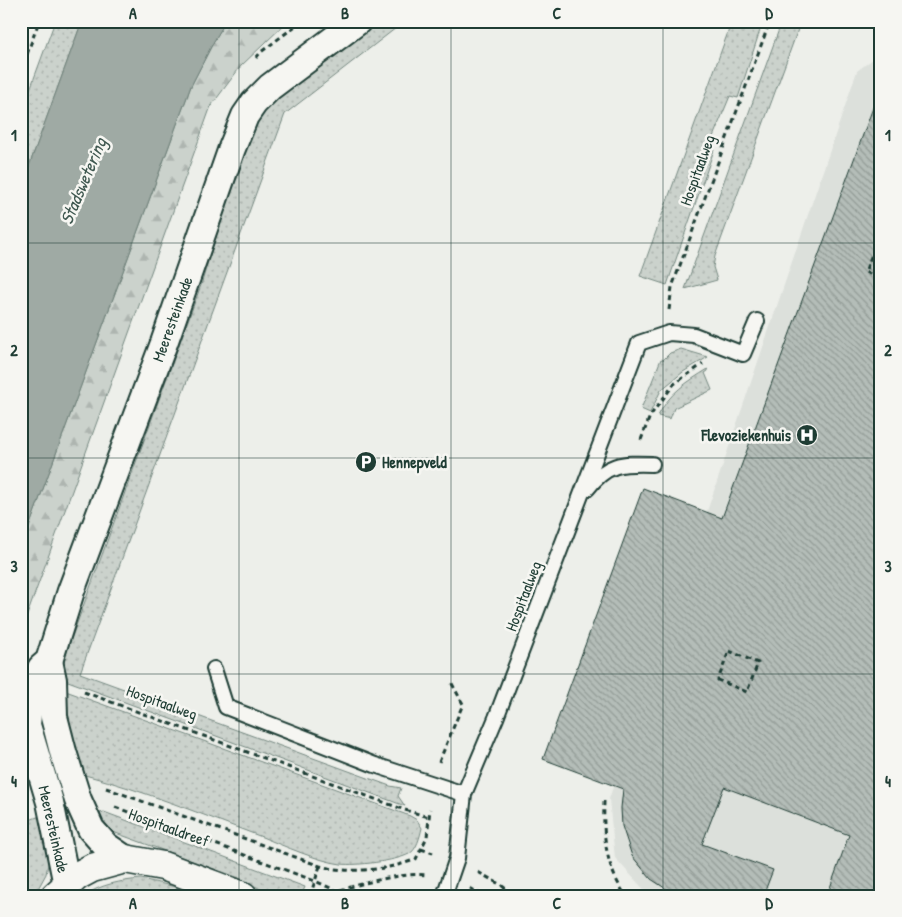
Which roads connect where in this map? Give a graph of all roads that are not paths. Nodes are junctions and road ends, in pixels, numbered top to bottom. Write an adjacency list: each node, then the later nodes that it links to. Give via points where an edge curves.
1 (358, 21): 6 (street, Meeresteinkade, via 270,87 245,116 71,591)
2 (757, 321): 4 (lane, Hospitaalweg, via 743,354 694,335 669,333 639,343)
3 (652, 464): 4 (lane, via 610,467 597,476)
4 (578, 501): 7 (lane, Hospitaalweg)
5 (214, 669): 7 (lane, via 226,707 375,765)
6 (51, 671): 8 (street, Meeresteinkade, via 54,717 75,790 91,829 106,846); 9 (street, Meeresteinkade, via 41,668 30,693 27,724 50,802)
7 (464, 794): 11 (lane, Hospitaalweg, via 456,858)
8 (125, 859): 9 (main road, via 92,868 77,876); 10 (main road, via 163,866)
9 (61, 891)
10 (243, 896)
11 (444, 896)

